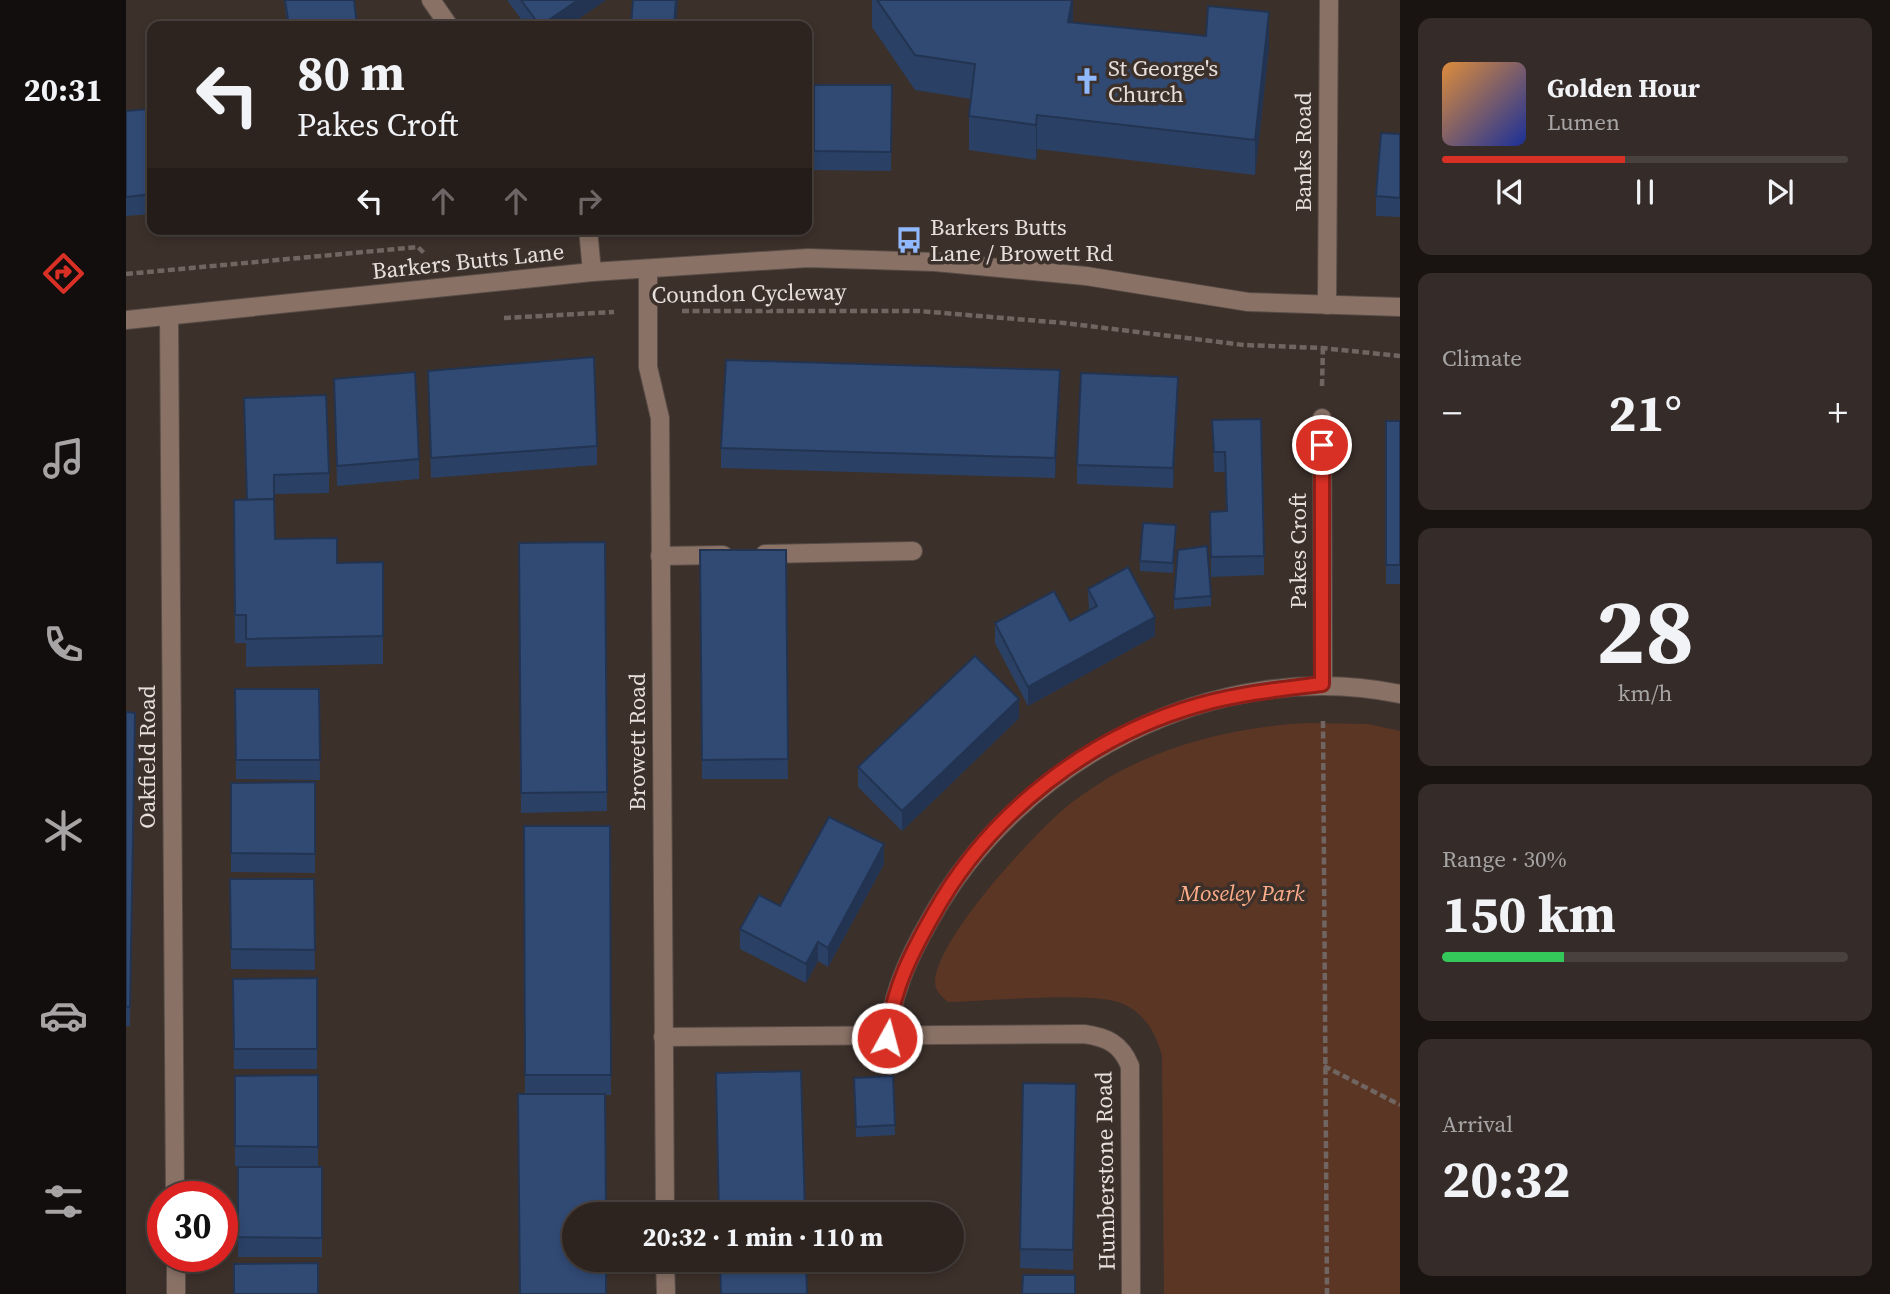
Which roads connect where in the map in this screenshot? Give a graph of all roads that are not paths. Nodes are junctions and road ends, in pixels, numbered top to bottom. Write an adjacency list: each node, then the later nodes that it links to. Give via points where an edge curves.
1 (431, 0): 3 (street)
2 (1329, 0): 7 (street, Banks Road)
3 (446, 21)
4 (589, 235): 6 (street)
5 (649, 270): 6 (street, Barkers Butts Lane); 7 (street, Barkers Butts Lane, via 808,258 935,262 1086,276 1248,302); 13 (street, Browett Road, via 648,367 660,418)
6 (592, 272): 9 (street, Barkers Butts Lane)
7 (1326, 305): 8 (street, Barkers Butts Lane)
8 (1400, 307)
9 (169, 316): 10 (street, Barkers Butts Lane); 18 (street, Oakfield Road)
10 (126, 320)
11 (1322, 418): 14 (street, Pakes Croft)
12 (913, 551): 13 (street)
13 (660, 556): 16 (street, Browett Road)
14 (1322, 684): 15 (street); 17 (street, via 1200,705 1099,747 1053,776 999,825 949,886 908,959 892,1002)
15 (1400, 694)
16 (663, 1037): 17 (street, Humberstone Road); 19 (street, Browett Road)
17 (887, 1038): 24 (street, Humberstone Road, via 1084,1034 1101,1037 1124,1051 1130,1066)
18 (175, 1181)
19 (665, 1202)
20 (176, 1272): 22 (street)
21 (666, 1272): 23 (street)
22 (176, 1294)
23 (666, 1294)
24 (1131, 1294)

